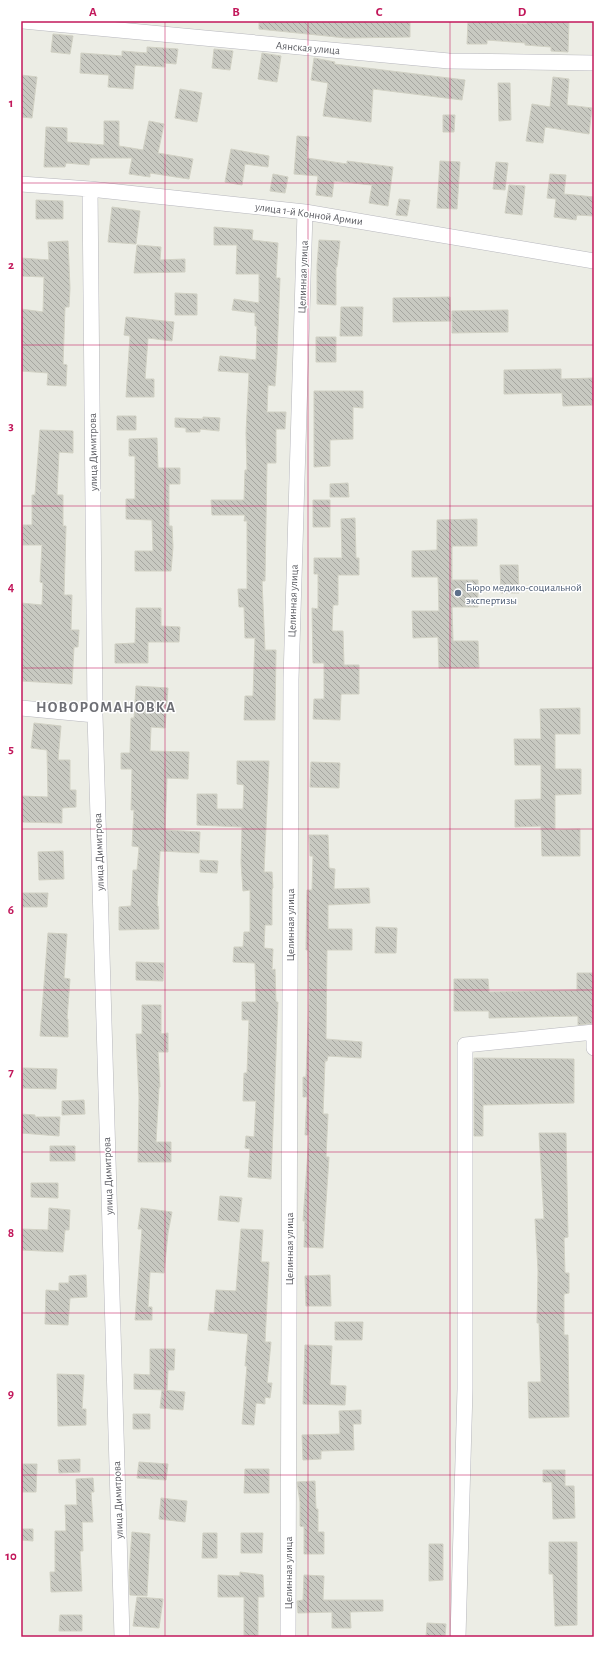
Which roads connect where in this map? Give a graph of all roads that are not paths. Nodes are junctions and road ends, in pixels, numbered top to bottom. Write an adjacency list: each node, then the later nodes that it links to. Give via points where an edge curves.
1 (23, 21): 2 (street, Аянская улица, via 449,61)
2 (594, 63)
3 (21, 184): 4 (street, улица 1-й Конной Армии)
4 (90, 189): 5 (street, улица 1-й Конной Армии); 8 (street, улица Димитрова)
5 (305, 212): 6 (street, улица 1-й Конной Армии); 12 (street, Целинная улица, via 291,679)
6 (594, 260)
7 (21, 708): 8 (street)
8 (95, 715): 11 (street, улица Димитрова)
9 (594, 1032): 10 (street); 13 (street, via 465,1045 465,1389)
10 (594, 1048)
11 (122, 1637)
12 (288, 1637)
13 (458, 1637)

